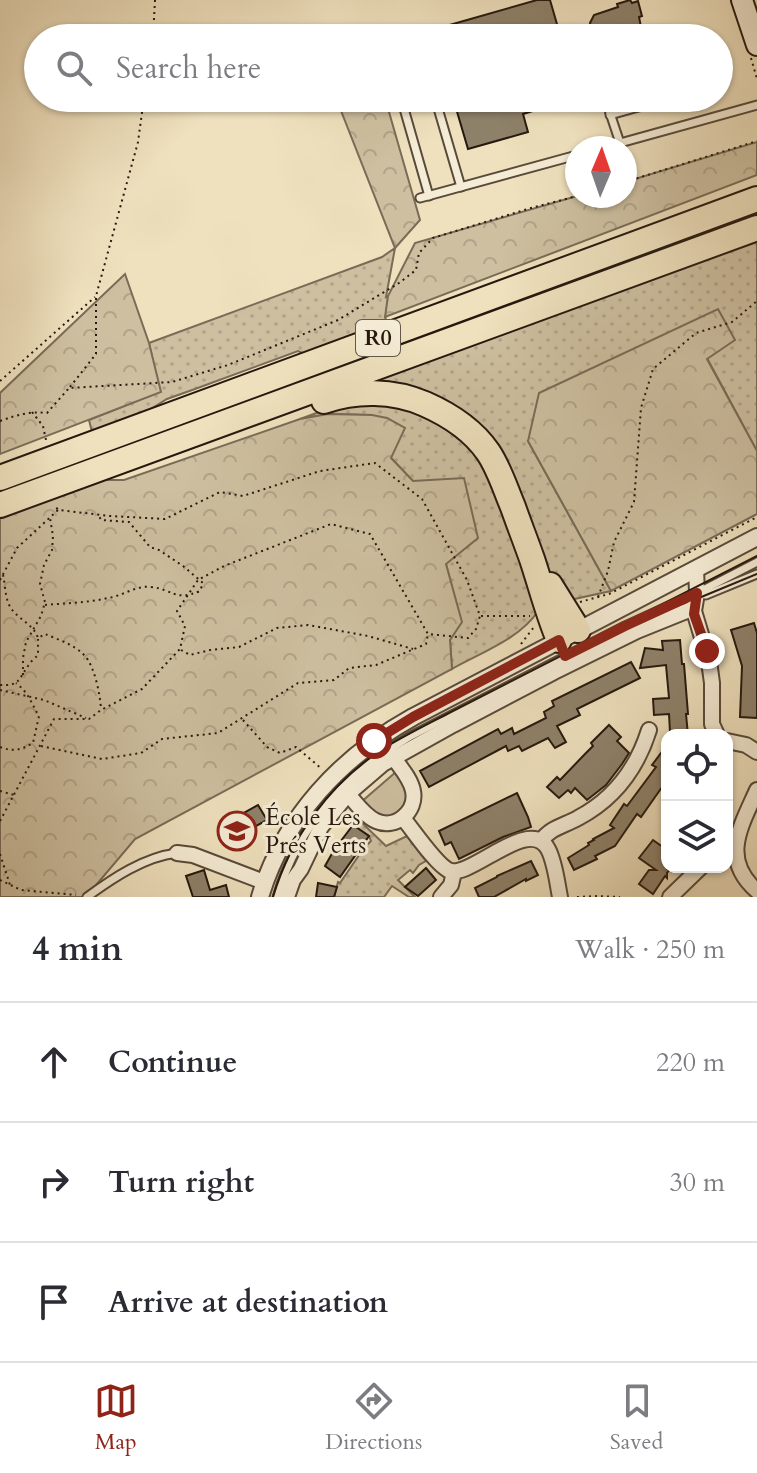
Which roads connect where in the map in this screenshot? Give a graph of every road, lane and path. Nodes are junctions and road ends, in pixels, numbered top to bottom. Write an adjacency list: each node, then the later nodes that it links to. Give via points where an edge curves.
1 (155, 0): 5 (path)
2 (742, 0): 6 (main road)
3 (752, 0): 4 (main road)
4 (757, 18)
5 (154, 24)
6 (757, 45)
7 (757, 105): 14 (lane)
8 (142, 112): 27 (path)
9 (405, 112): 22 (lane)
10 (439, 112): 21 (lane)
11 (609, 112): 15 (lane)
12 (621, 112): 15 (lane)
13 (732, 112): 17 (lane)
14 (733, 112)
15 (610, 115): 16 (lane)
16 (618, 136)
17 (637, 138)
18 (757, 141): 20 (path)
19 (565, 158): 21 (lane)
20 (637, 178)
21 (461, 187): 22 (lane)
22 (429, 196): 23 (lane)
23 (420, 198)
24 (565, 199): 30 (path, via 433,238 419,253 416,270 399,283 338,320 228,365 172,382)
25 (757, 199): 35 (highway, R0)
26 (757, 228): 31 (highway, R0)
27 (96, 296): 29 (path); 30 (path, via 96,354)
28 (757, 301): 50 (path, via 732,322 696,333 653,369 641,408 634,502 614,542)
29 (0, 381)
30 (69, 388): 32 (path, via 47,413)
31 (290, 400): 36 (highway, R0); 59 (highway, via 316,403 358,393 391,394 416,400 471,432 494,461)
32 (32, 411): 33 (path); 34 (path)
33 (0, 421)
34 (46, 440)
35 (0, 478)
36 (0, 505)
37 (55, 507): 38 (path)
38 (59, 510): 39 (path); 41 (path)
39 (99, 515): 47 (path, via 101,520 129,522 150,547); 54 (path, via 165,519 220,492 243,496 320,471 375,463 422,499 467,580)
40 (757, 517): 50 (path)
41 (50, 518): 46 (path, via 17,548); 52 (path, via 52,550 40,584)
42 (757, 537): 44 (street)
43 (757, 562): 51 (lane)
44 (696, 569): 51 (street); 59 (street)
45 (757, 574): 51 (lane)
46 (3, 575): 48 (path); 56 (path, via 8,604)
47 (200, 579): 49 (path); 49 (path, via 200,591); 57 (path, via 331,524 370,534)
48 (0, 580)
49 (186, 597): 52 (path, via 141,587 90,602); 60 (path, via 177,611 185,626)
50 (598, 598): 53 (path)
51 (696, 601): 59 (lane); 69 (street, via 709,661); 75 (street)
52 (45, 605): 56 (path)
53 (568, 605)
54 (480, 616): 55 (path); 57 (path, via 468,638)
55 (531, 616)
56 (35, 628): 58 (path); 62 (path, via 26,642)
57 (428, 634): 61 (path, via 426,644)
58 (38, 638): 62 (path, via 38,655); 66 (path, via 45,634 86,656 100,691)
59 (568, 642): 92 (street, via 413,717 366,746 302,810); 96 (lane, via 355,774 304,836)
60 (180, 649): 61 (path, via 190,655 239,647 277,628 308,625); 66 (path, via 142,689)
61 (415, 649): 67 (path, via 376,665 349,668 334,680 298,683)
62 (23, 675): 63 (path)
63 (16, 683): 64 (path); 65 (path)
64 (0, 688): 65 (path)
65 (29, 696): 68 (path); 73 (path, via 39,716 33,743 11,751)
66 (101, 710): 68 (path)
67 (241, 718): 72 (path, via 218,733 162,739 141,753 102,759); 76 (path, via 267,747 280,753 296,747)
68 (89, 719): 72 (path, via 54,719)
69 (714, 729)
70 (649, 730): 83 (street, via 616,790)
71 (733, 742): 74 (street)
72 (40, 746): 80 (path)
73 (0, 747)
74 (756, 748)
75 (393, 757): 79 (street); 81 (street, via 413,792 412,806)
76 (323, 770)
77 (757, 790): 84 (street)
78 (0, 791): 80 (path)
79 (348, 794): 81 (street, via 376,821); 97 (street, via 315,836)
80 (14, 795): 82 (path)
81 (403, 818): 88 (street, via 436,859)
82 (0, 821)
83 (541, 841): 88 (street, via 520,841); 99 (street, via 550,852)
84 (733, 849)
85 (177, 853): 92 (street, via 193,855); 95 (lane, via 120,874)
86 (0, 854): 91 (path)
87 (733, 855): 93 (street)
88 (454, 872): 98 (street)
89 (695, 873): 102 (street)
90 (0, 880): 91 (path)
91 (11, 886): 94 (path)
92 (262, 890)
93 (757, 891)
94 (79, 897)
95 (87, 897)
96 (277, 897)
97 (287, 897)
98 (441, 897)
99 (560, 897)
100 (577, 897): 101 (path)
101 (620, 897)
102 (670, 897)

